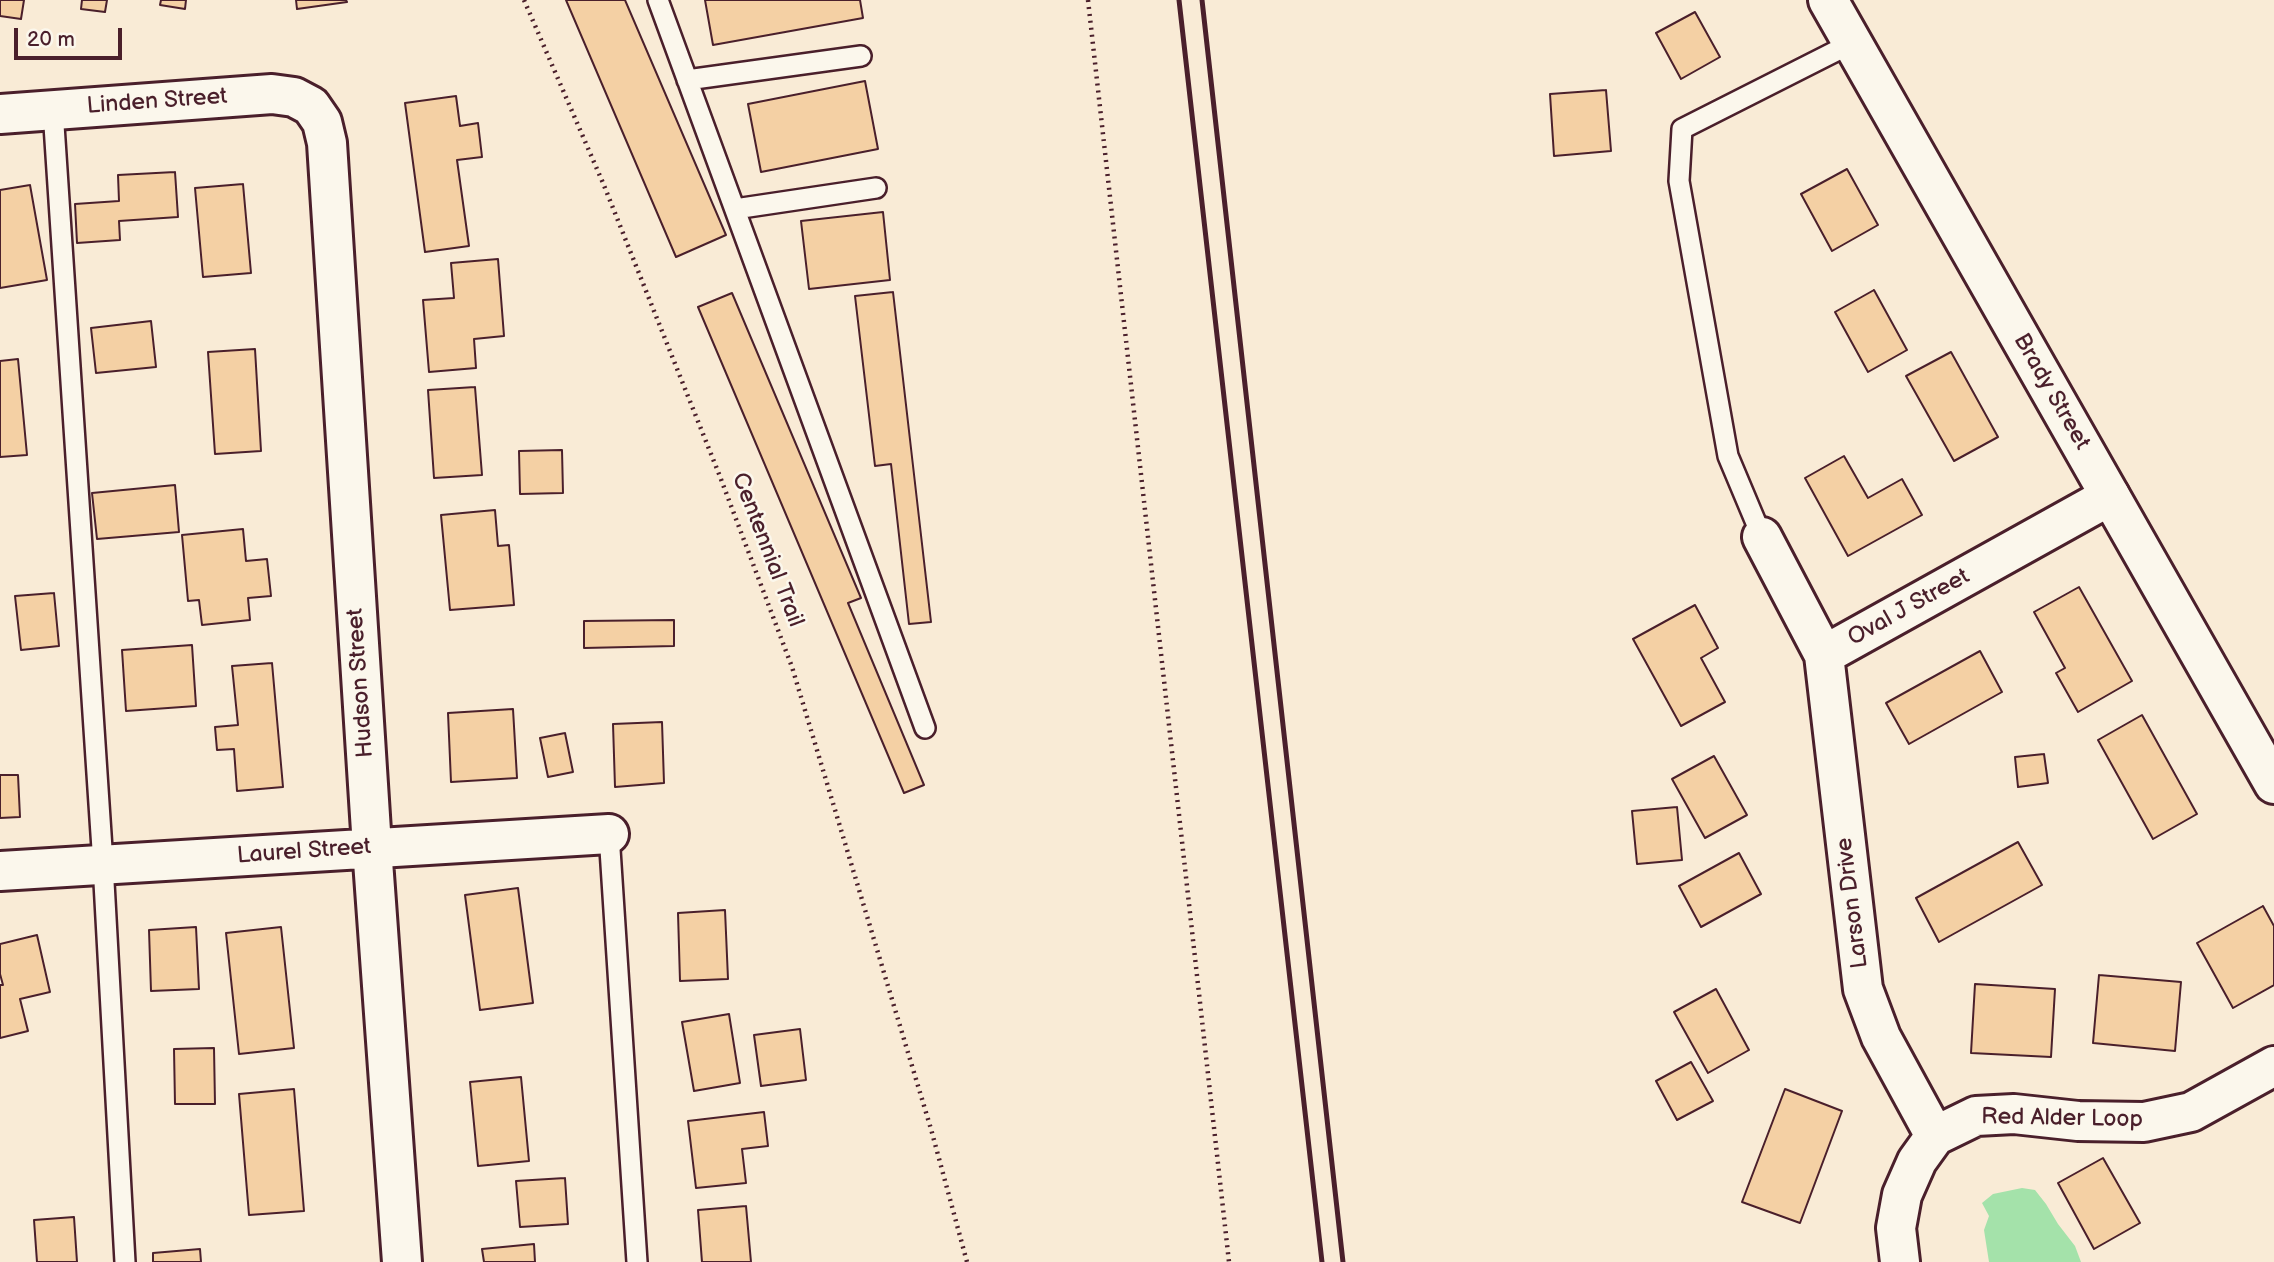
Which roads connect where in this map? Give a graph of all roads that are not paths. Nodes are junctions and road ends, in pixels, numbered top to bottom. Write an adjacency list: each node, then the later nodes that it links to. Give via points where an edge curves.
1 (658, 0): 5 (lane)
2 (1828, 0): 3 (street, Brady Street)
3 (1852, 43): 11 (street, Brady Street); 12 (lane, via 1682,129 1679,181 1728,456)
4 (861, 56): 5 (lane)
5 (687, 80): 10 (lane)
6 (311, 106): 7 (street, Linden Street, via 294,97 272,94); 17 (street, Hudson Street, via 327,143)
7 (53, 110): 8 (street, Linden Street); 18 (lane)
8 (0, 114)
9 (876, 188): 10 (lane)
10 (735, 209): 14 (lane)
11 (2110, 496): 13 (street, Oval J Street); 15 (street, Brady Street)
12 (1762, 537): 13 (street, Oval J Street)
13 (1824, 655): 21 (street, Larson Drive, via 1863,989 1881,1037)
14 (925, 728)
15 (2274, 784)
16 (609, 834): 17 (street, Laurel Street); 24 (lane)
17 (372, 847): 18 (street, Laurel Street); 23 (street, Hudson Street)
18 (103, 864): 19 (street, Laurel Street); 22 (lane)
19 (0, 871)
20 (2274, 1066): 21 (street, Red Alder Loop, via 2191,1112 2144,1122 1976,1116)
21 (1935, 1136): 25 (street, Red Alder Loop, via 1917,1161 1902,1195 1896,1228)
22 (125, 1262)
23 (402, 1262)
24 (637, 1262)
25 (1900, 1262)

